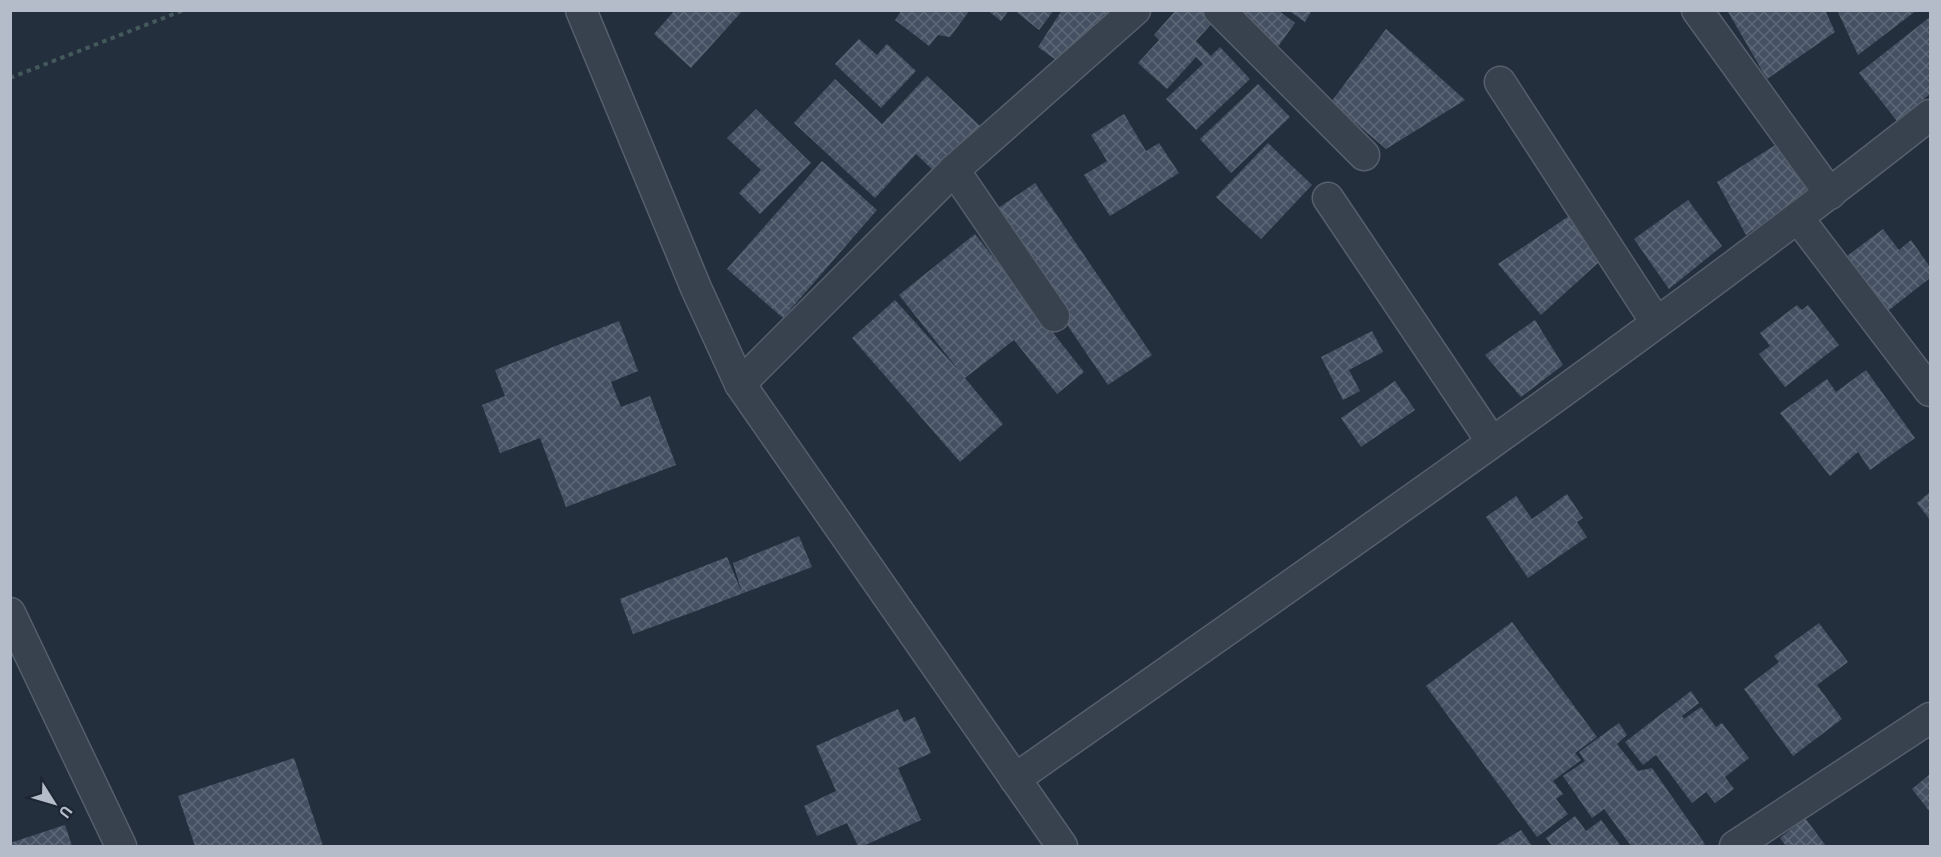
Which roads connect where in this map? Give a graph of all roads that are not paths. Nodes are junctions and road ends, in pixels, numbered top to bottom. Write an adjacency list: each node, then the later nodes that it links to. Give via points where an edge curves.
1 (581, 10): 14 (street)
2 (1135, 10): 8 (street)
3 (1220, 10): 7 (street)
4 (1697, 10): 9 (street)
5 (1500, 82): 13 (street)
6 (1930, 115): 9 (street)
7 (1364, 156)
8 (954, 170): 12 (street); 14 (street)
9 (1830, 194): 11 (street)
10 (1328, 198): 16 (street)
11 (1798, 218): 13 (street); 15 (street)
12 (1054, 316)
13 (1656, 322): 16 (street)
14 (740, 384): 19 (street)
15 (1930, 392)
16 (1491, 442): 19 (street)
17 (10, 613): 20 (street)
18 (1930, 718): 22 (street)
19 (1032, 767): 21 (street)
20 (121, 846)
21 (1062, 846)
22 (1735, 846)

